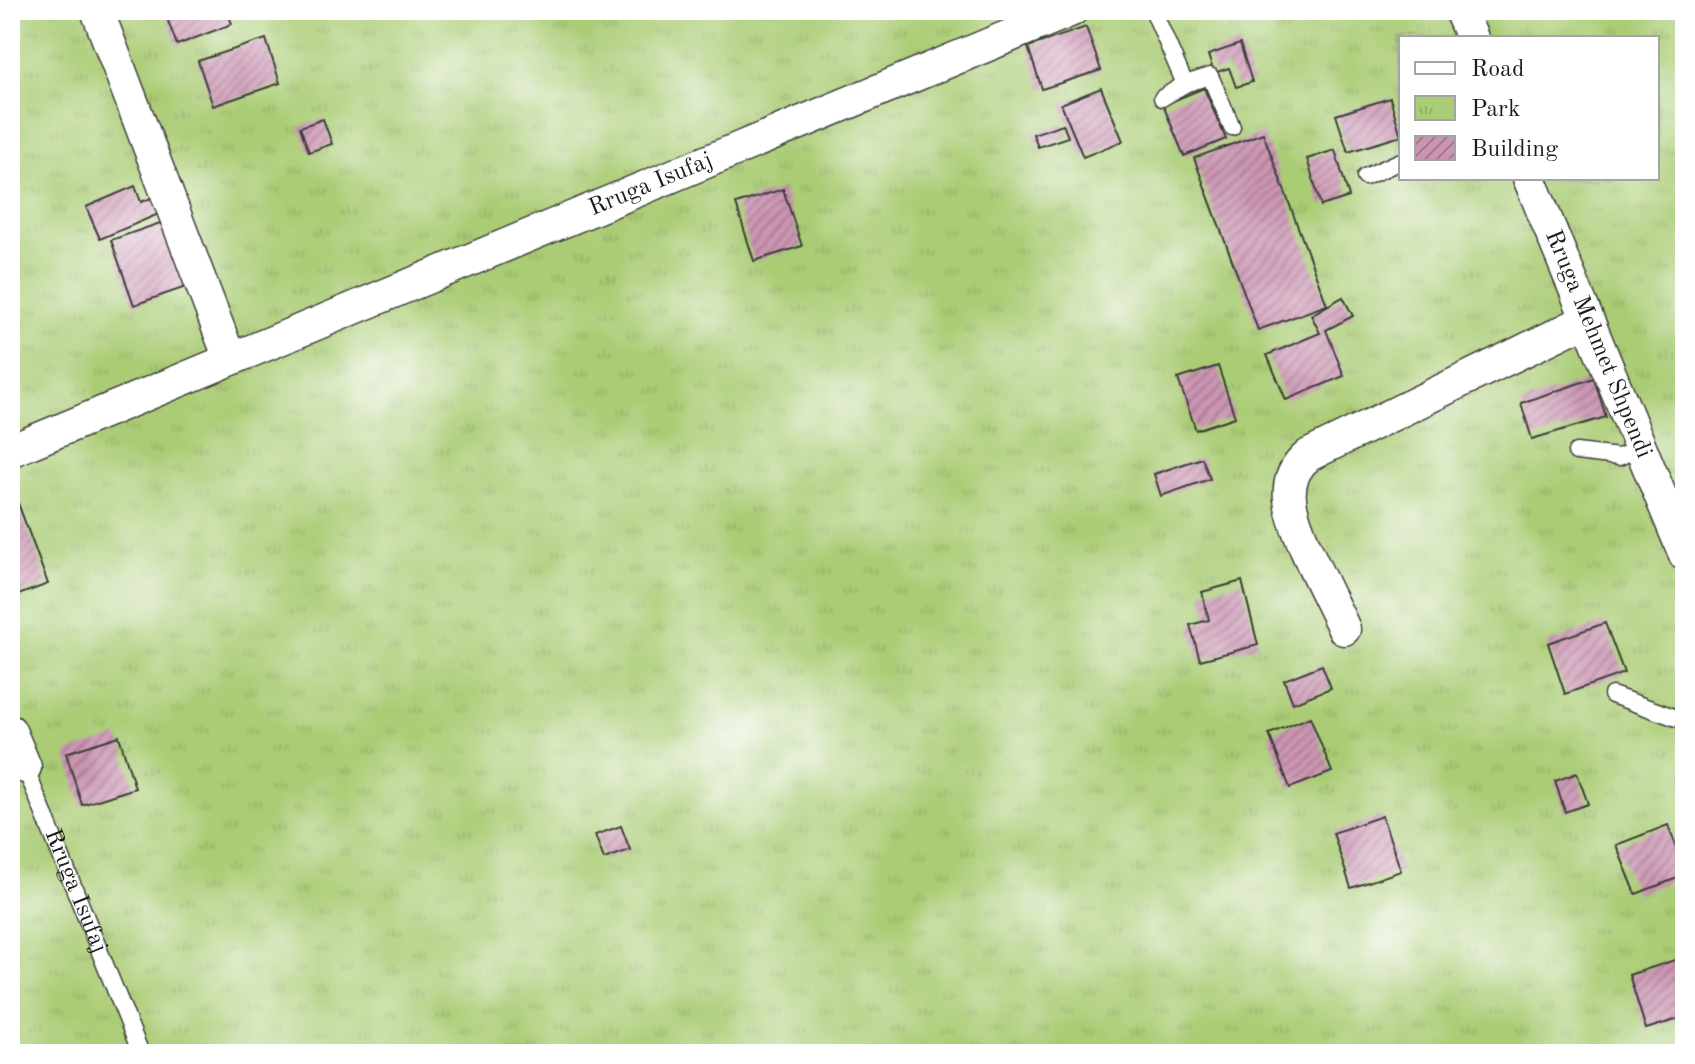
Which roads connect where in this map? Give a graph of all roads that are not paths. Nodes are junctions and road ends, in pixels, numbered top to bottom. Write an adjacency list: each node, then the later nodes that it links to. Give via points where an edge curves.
1 (97, 10): 13 (street)
2 (1072, 10): 13 (street, Rruga Isufaj)
3 (1153, 10): 6 (lane)
4 (1460, 10): 5 (street)
5 (1471, 36)
6 (1185, 84): 7 (lane); 8 (lane, via 1210,76)
7 (1162, 98)
8 (1232, 127)
9 (1399, 162): 10 (lane)
10 (1365, 177)
11 (1530, 180): 12 (street, Rruga Mehmet Shpendi)
12 (1587, 320): 14 (street, Rruga Mehmet Shpendi); 18 (street, via 1298,464 1290,499 1295,520)
13 (230, 359): 15 (street, Rruga Isufaj)
14 (1640, 448): 16 (lane, via 1619,457); 17 (street, Rruga Mehmet Shpendi)
15 (10, 451)
16 (1576, 452)
17 (1685, 555)
18 (1344, 629)
19 (1612, 695): 20 (lane)
20 (1685, 721)
21 (10, 731): 22 (street, Rruga Isufaj)
22 (25, 767): 23 (lane, Rruga Isufaj)
23 (140, 1051)

